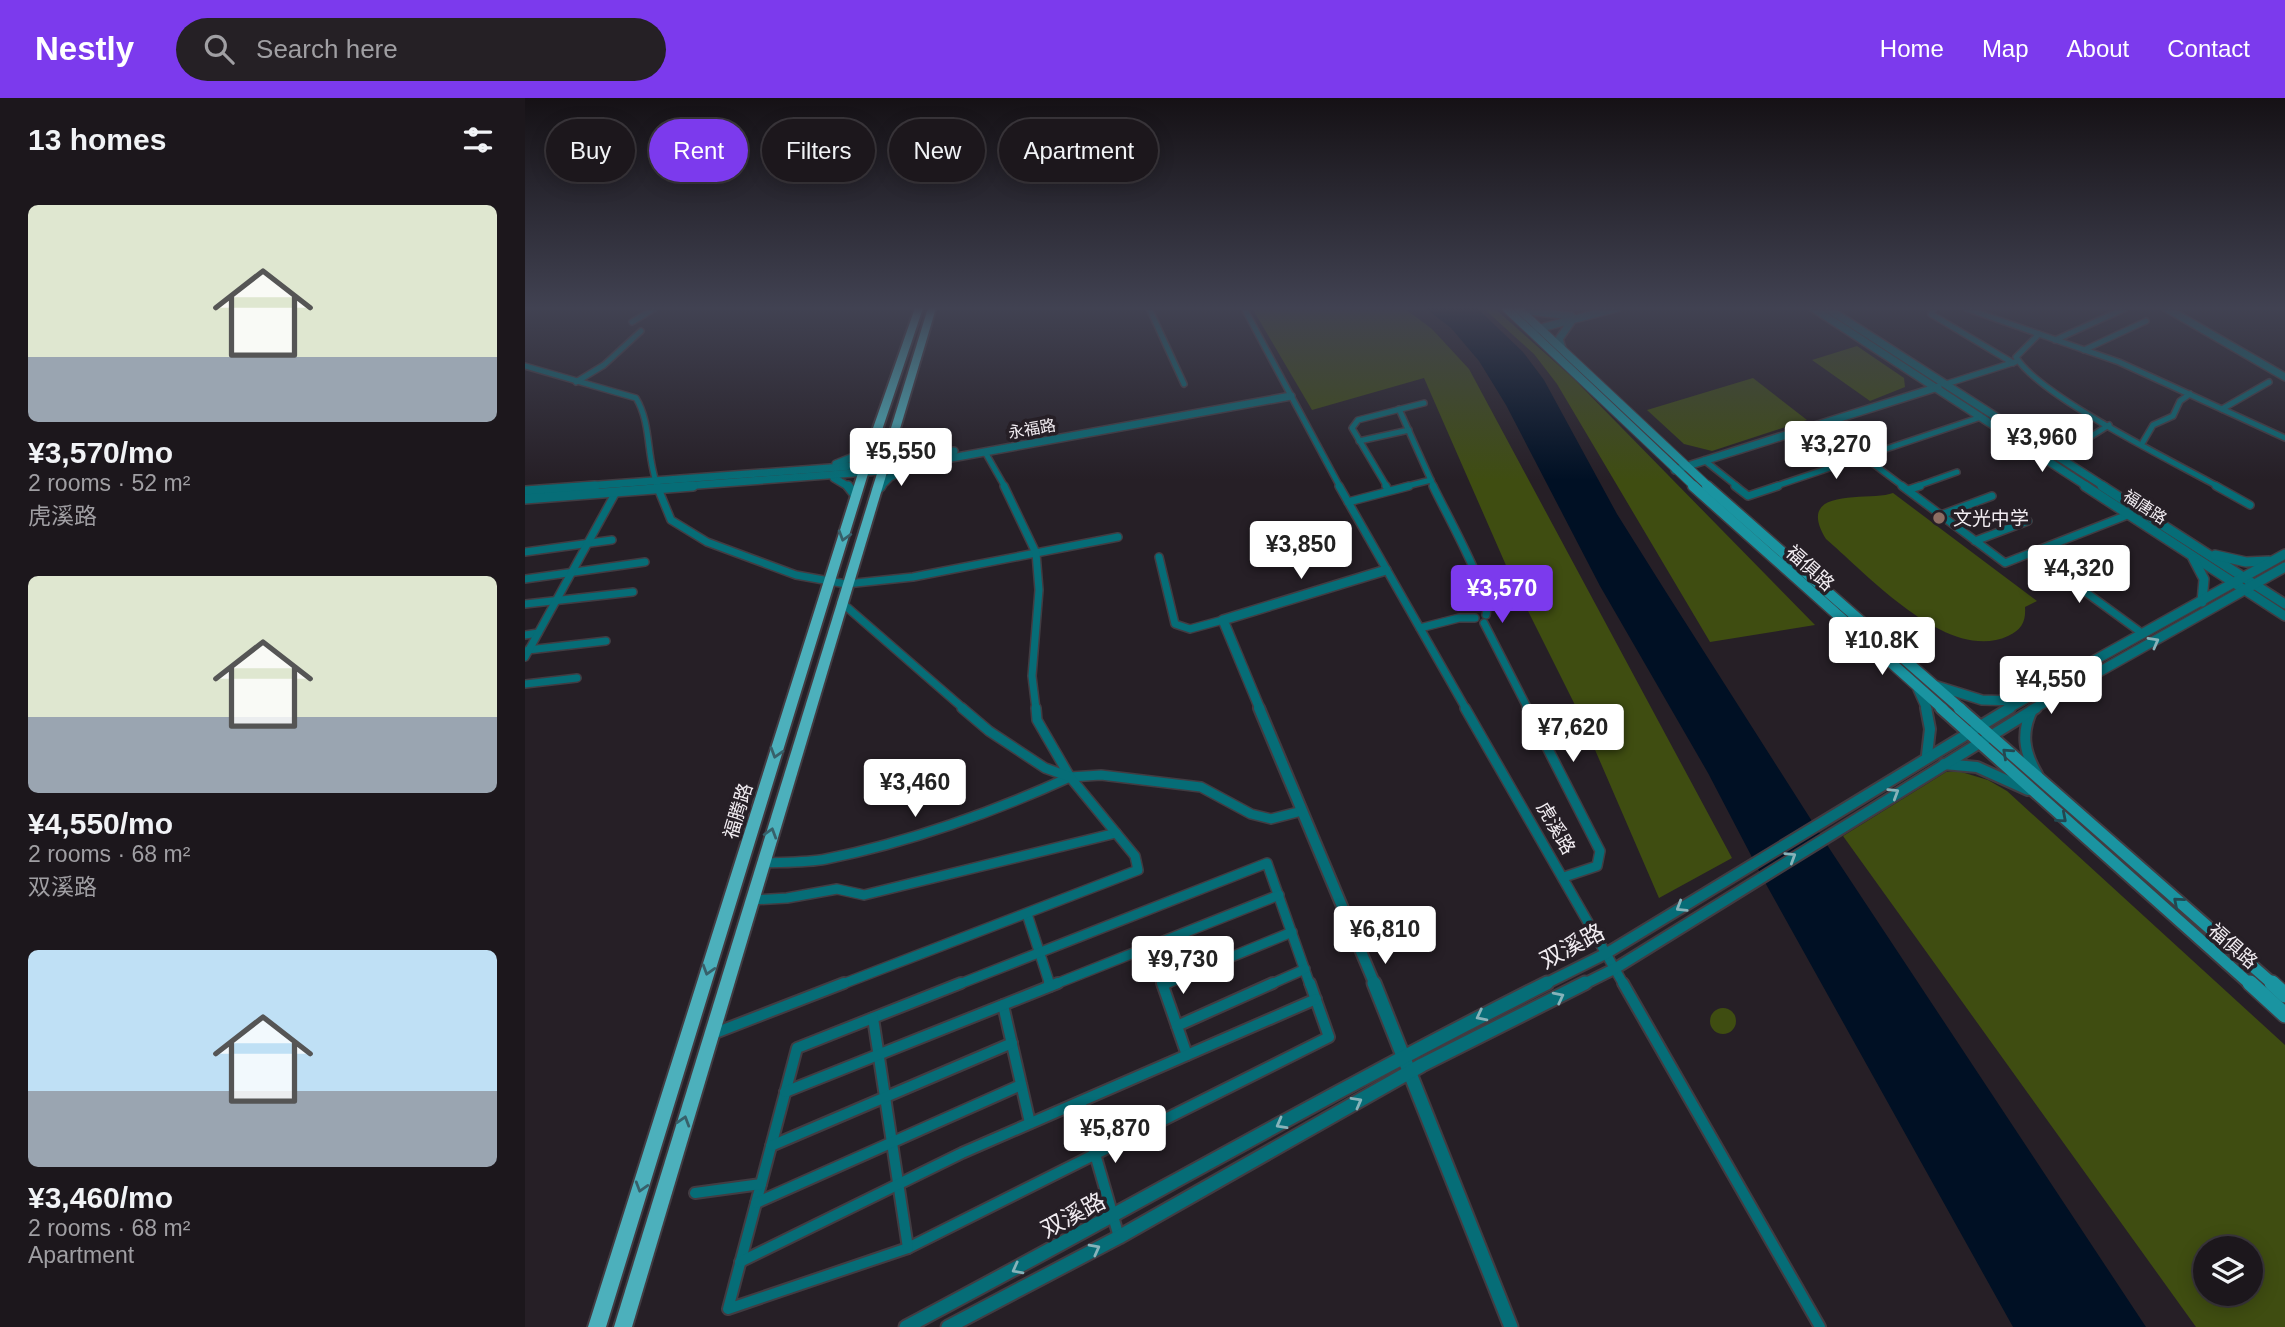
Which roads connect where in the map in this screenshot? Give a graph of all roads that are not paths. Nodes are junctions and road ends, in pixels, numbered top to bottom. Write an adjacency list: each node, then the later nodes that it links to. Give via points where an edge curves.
1 (603, 365): 16 (street)
2 (900, 365): 32 (main road, 福腾路)
3 (914, 365): 31 (main road, 福腾路)
4 (1175, 365): 18 (street)
5 (1275, 365): 21 (street, 虎溪路)
6 (1574, 365): 42 (main road, 福俱路)
7 (1579, 365): 42 (main road, 福俱路)
8 (1900, 365): 20 (street, 福唐路)
9 (1917, 365): 19 (street, 福唐路)
10 (2005, 365): 19 (street)
11 (2019, 365): 28 (street)
12 (2126, 365): 22 (street)
13 (2269, 365): 15 (street)
14 (525, 366): 16 (street)
15 (2285, 374)
16 (576, 382): 47 (street, via 636,398 642,408)
17 (2269, 382): 24 (street)
18 (1184, 384)
19 (1946, 384): 20 (street); 38 (street, 福唐路)
20 (1935, 388): 26 (street, 福唐路); 27 (street)
21 (1290, 393): 35 (street, 永福路); 36 (street, 永福路); 55 (street, 虎溪路)
22 (2190, 394): 24 (street); 34 (street, via 2180,401 2173,416 2153,425)
23 (1425, 403): 25 (street)
24 (2222, 409): 30 (street)
25 (1399, 410): 29 (street); 33 (street, via 1358,420 1352,428)
26 (1981, 417): 37 (street); 57 (street, 福唐路)
27 (1819, 424): 37 (street); 39 (street)
28 (2109, 425): 34 (street); 38 (street)
29 (1409, 430): 33 (street); 46 (street)
30 (2285, 438)
31 (890, 439): 36 (street, via 901,449); 41 (main road, 福腾路)
32 (874, 441): 43 (main road, 福腾路); 45 (street)
33 (1359, 441): 48 (street)
34 (2143, 442): 56 (street)
35 (985, 452): 40 (street, 永福路); 68 (street)
36 (923, 457): 41 (street, 永福路)
37 (1863, 457): 39 (street, via 1748,496); 49 (street)
38 (2058, 457): 64 (street, 福唐路)
39 (1705, 460): 42 (street)
40 (916, 465): 41 (street, 永福路); 51 (street, via 890,477)
41 (882, 467): 43 (street, 永福路); 51 (main road, 福腾路)
42 (1680, 468): 98 (main road, 福俱路)
43 (865, 469): 45 (street, 永福路); 52 (main road, 福腾路)
44 (1958, 472): 49 (street)
45 (823, 473): 47 (street, 永福路); 52 (street, via 845,482)
46 (1431, 480): 48 (street); 88 (street, via 1483,587 1489,607)
47 (656, 486): 50 (street, 永福路); 54 (street, 永福路); 78 (street, via 671,520 686,531 753,560)
48 (1388, 490): 55 (street)
49 (1907, 490): 58 (street)
50 (616, 492): 54 (street, 永福路); 63 (street)
51 (873, 494): 79 (main road, 福腾路)
52 (856, 496): 78 (main road, 福腾路, one-way to 78)
53 (1992, 496): 58 (street)
54 (526, 498)
55 (1348, 502): 74 (street, 虎溪路)
56 (2250, 505)
57 (2130, 514): 66 (street, 福唐路); 67 (street)
58 (1941, 515): 62 (street)
59 (2028, 521): 62 (street)
60 (1118, 537): 68 (street)
61 (612, 540): 63 (street)
62 (1975, 541): 67 (street, via 2005,563)
63 (588, 544): 65 (street); 75 (street)
64 (2199, 548): 71 (street, via 2233,560); 77 (street, 福唐路)
65 (525, 552)
66 (2188, 552): 77 (street, 福唐路); 83 (street, via 2206,584)
67 (2032, 553): 92 (street)
68 (1036, 554): 79 (street, via 967,569); 107 (street, via 1039,590 1032,676 1037,720)
69 (2285, 554): 71 (street, 双溪路)
70 (1159, 557): 89 (street, via 1175,624 1190,629)
71 (2273, 561): 77 (street, 双溪路)
72 (645, 562): 75 (street)
73 (2285, 567): 80 (street, 双溪路)
74 (1386, 570): 89 (street); 90 (street, 虎溪路)
75 (572, 572): 76 (street); 82 (street)
76 (525, 579)
77 (2240, 581): 80 (street, 福唐路); 83 (street, 双溪路)
78 (829, 582): 79 (street); 148 (main road, 福腾路, one-way to 148)
79 (846, 584): 84 (main road, 福腾路)
80 (2252, 588): 86 (street, 福唐路); 87 (street, 福唐路); 100 (street, 双溪路, one-way to 80)
81 (633, 592): 82 (street)
82 (556, 601): 85 (street); 91 (street)
83 (2202, 601): 92 (street, 双溪路)
84 (841, 602): 107 (street, via 989,731 1045,768); 112 (main road, 福腾路, one-way to 84)
85 (525, 604)
86 (2285, 604)
87 (2285, 616)
88 (1485, 619): 90 (street, via 1459,618); 113 (street, via 1600,851 1597,866)
89 (1223, 620): 110 (street)
90 (1420, 628): 113 (street, 虎溪路)
91 (538, 633): 93 (street); 95 (street)
92 (2143, 634): 99 (street, 双溪路)
93 (525, 635)
94 (606, 640): 95 (street)
95 (526, 653)
96 (577, 678): 97 (street)
97 (525, 684)
98 (1923, 686): 99 (street, via 1982,700); 101 (main road, 福俱路); 102 (main road, 福俱路); 105 (street, via 1932,737)
99 (2022, 701): 101 (street, 双溪路)
100 (2032, 710): 103 (street, 双溪路); 108 (street, via 2022,727 2023,744)
101 (1976, 726): 102 (street, 双溪路); 103 (main road, 福俱路)
102 (1966, 732): 104 (main road, 福俱路); 105 (street, 双溪路)
103 (1987, 735): 104 (street, 双溪路); 108 (main road, 福俱路, one-way to 103)
104 (1977, 741): 106 (street, 双溪路); 109 (main road, 福俱路)
105 (1927, 755): 119 (street, 双溪路, one-way to 119)
106 (1940, 764): 109 (street, via 1982,768); 120 (street, 双溪路, one-way to 106)
107 (1070, 778): 110 (street, via 1101,775 1201,788 1271,820); 111 (street); 112 (street, via 1004,807 825,859)
108 (2047, 789): 124 (main road, 福俱路, one-way to 108)
109 (2034, 793): 127 (main road, 福俱路, one-way to 127)
110 (1302, 811): 133 (street)
111 (1116, 833): 115 (street, via 864,895 837,889); 116 (street, via 1135,856 1138,870)
112 (762, 863): 115 (main road, 福腾路)
113 (1564, 877): 119 (street, 虎溪路)
114 (1279, 895): 117 (street); 118 (street); 128 (street, via 1267,863)
115 (751, 900): 130 (main road, 福腾路)
116 (1027, 914): 123 (street); 130 (street)
117 (1292, 932): 121 (street); 122 (street)
118 (1149, 946): 122 (street); 123 (street)
119 (1607, 953): 120 (street, 虎溪路); 133 (street, 双溪路, one-way to 133)
120 (1616, 968): 134 (street, 双溪路, one-way to 120); 153 (street, 虎溪路)
121 (1305, 970): 125 (street); 129 (street)
122 (1163, 985): 129 (street)
123 (1049, 986): 126 (street)
124 (2285, 995)
125 (1316, 999): 132 (street); 140 (street, via 1329,1037)
126 (1003, 1005): 131 (street); 136 (street)
127 (2285, 1015)
128 (873, 1018): 136 (street, via 797,1048); 146 (street)
129 (1177, 1026): 132 (street)
130 (710, 1035): 149 (main road, 福腾路, one-way to 130)
131 (1012, 1043): 135 (street); 139 (street)
132 (1187, 1055): 137 (street)
133 (1404, 1055): 134 (street); 144 (street, 双溪路, one-way to 144)
134 (1411, 1071): 145 (street, 双溪路, one-way to 134); 152 (street)
135 (1021, 1085): 138 (street); 143 (street)
136 (785, 1092): 139 (street)
137 (1080, 1102): 138 (street); 140 (street)
138 (1030, 1124): 147 (street)
139 (771, 1146): 141 (street)
140 (1095, 1156): 144 (street); 146 (street)
141 (761, 1184): 142 (street); 143 (street)
142 (695, 1193)
143 (756, 1203): 147 (street)
144 (1113, 1218): 145 (street); 150 (street, 双溪路, one-way to 150)
145 (1119, 1237): 151 (street, 双溪路, one-way to 145)
146 (908, 1248): 147 (street, via 728,1309)
147 (740, 1262)
148 (597, 1327)
149 (623, 1327)
150 (906, 1327)
151 (948, 1327)
152 (1511, 1327)
153 (1820, 1327)

